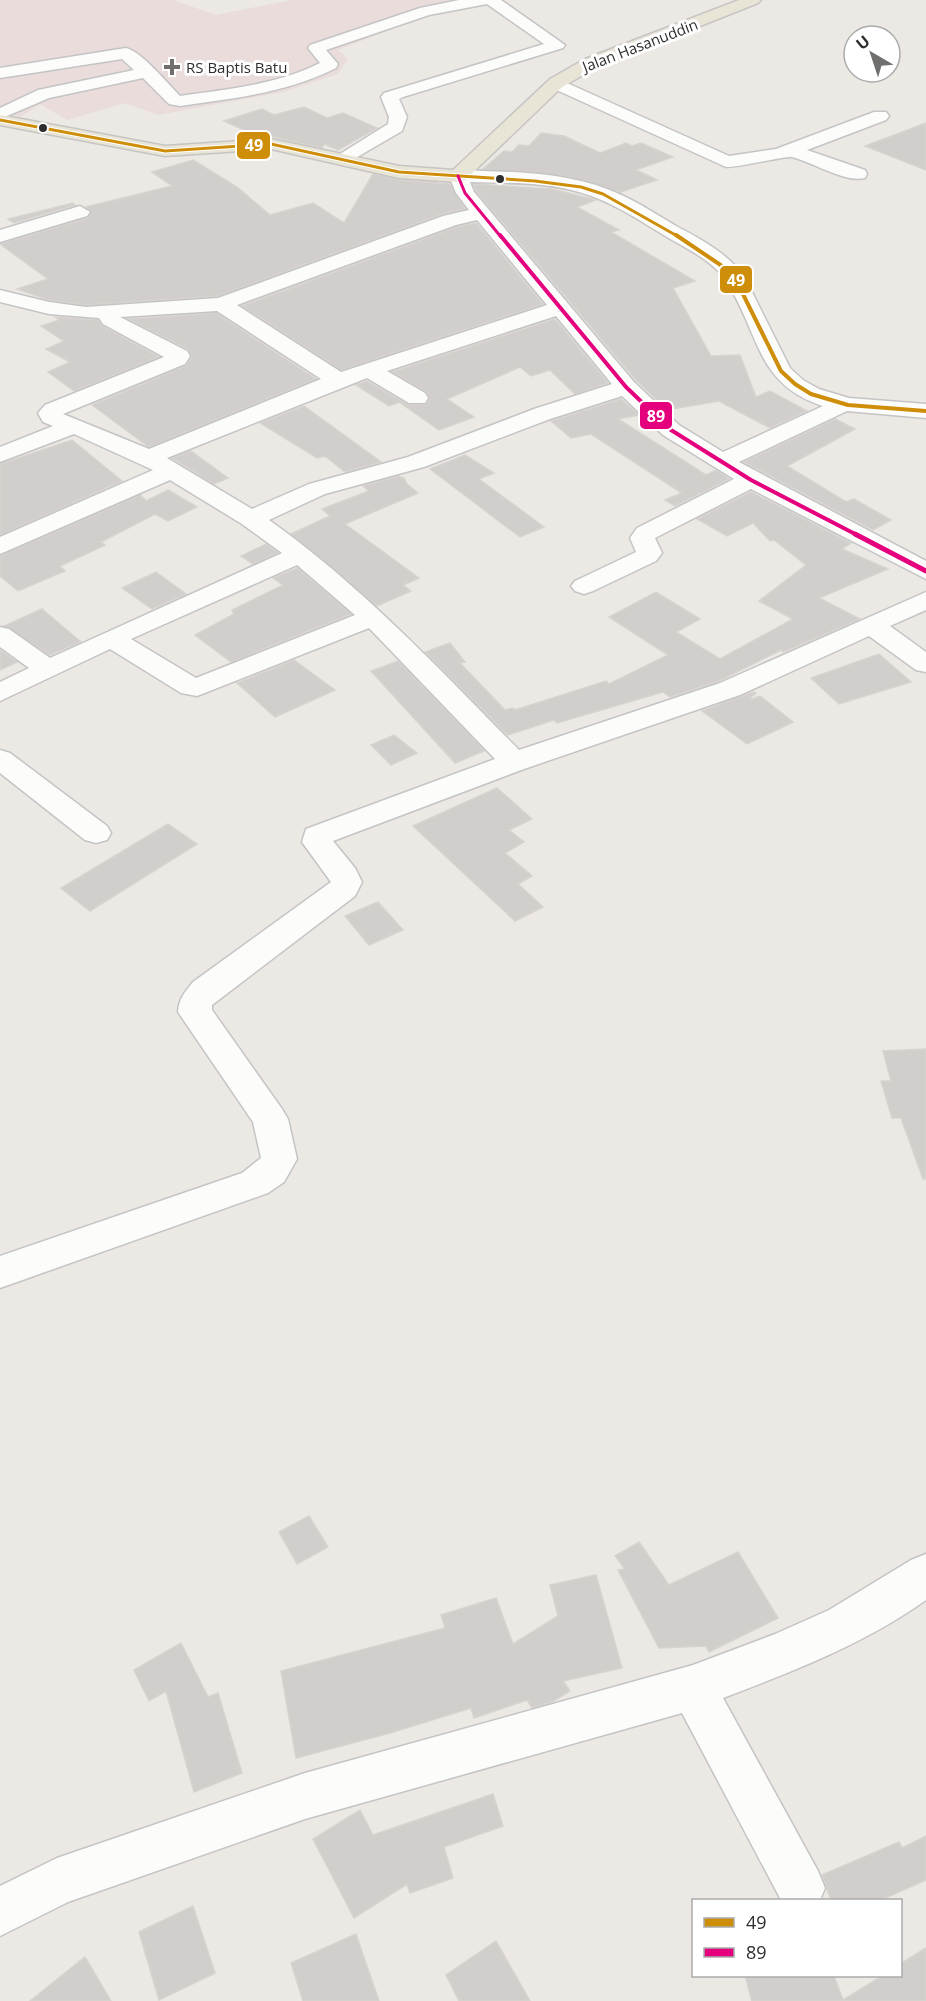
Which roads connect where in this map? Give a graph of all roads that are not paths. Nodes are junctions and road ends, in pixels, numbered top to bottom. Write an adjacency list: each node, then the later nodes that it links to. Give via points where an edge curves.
1 (484, 0): 6 (street, via 419,13 316,48 329,65 260,88 177,101)
2 (491, 0): 13 (street, via 556,45 391,89 398,117 396,127)
3 (752, 0): 7 (main road, Jalan Hasanuddin, via 591,63)
4 (57, 64): 5 (street); 6 (street, via 126,53); 8 (street)
5 (2, 72): 9 (street)
6 (148, 72): 8 (street)
7 (556, 83): 12 (street, via 716,160 742,162); 15 (main road, Jalan Hasanuddin)
8 (83, 85): 9 (street)
9 (37, 96): 10 (street)
10 (1, 114): 13 (main road, via 165,151 271,144)
11 (880, 116): 12 (street)
12 (788, 150): 14 (street)
13 (341, 159): 15 (main road, via 399,172)
14 (858, 174)
15 (458, 176): 17 (street, via 465,193); 27 (street, via 559,184 603,194 669,230 717,261 735,278 789,381 822,400)
16 (80, 212): 18 (street)
17 (482, 213): 20 (street, via 450,220); 21 (street)
18 (0, 236)
19 (0, 296): 22 (street, via 49,308)
20 (221, 304): 22 (street); 24 (street)
21 (561, 307): 23 (street); 25 (street)
22 (107, 313): 29 (street, via 110,320 179,356 49,413)
23 (368, 369): 24 (street); 26 (street)
24 (338, 380): 31 (street)
25 (626, 387): 32 (street, via 671,430); 35 (street, via 416,462 316,489)
26 (417, 398)
27 (845, 404): 28 (street); 32 (street)
28 (926, 411)
29 (72, 427): 30 (street); 31 (street)
30 (0, 455)
31 (149, 457): 33 (street)
32 (721, 462): 34 (street)
33 (172, 471): 35 (street); 36 (street)
34 (751, 480): 38 (street); 39 (street, via 646,533 642,538 647,556)
35 (251, 519): 37 (street)
36 (0, 546)
37 (300, 554): 41 (street); 44 (street)
38 (926, 571)
39 (584, 586)
40 (926, 600): 42 (street)
41 (374, 617): 44 (street, via 197,688); 49 (street)
42 (871, 625): 45 (street); 49 (street, via 730,689)
43 (0, 635): 46 (street)
44 (111, 638): 46 (street)
45 (926, 664)
46 (48, 669): 47 (street)
47 (0, 693)
48 (0, 759): 50 (street)
49 (514, 762): 51 (street, via 317,836 317,842 344,875 344,888 205,990 195,1002 195,1012 270,1119 279,1159 271,1172 255,1183 191,1207)
50 (96, 833)
51 (0, 1272)
52 (926, 1575): 53 (street, via 845,1625)
53 (693, 1687): 54 (street); 55 (street, via 306,1796 57,1882)
54 (801, 1888)
55 (0, 1912)

